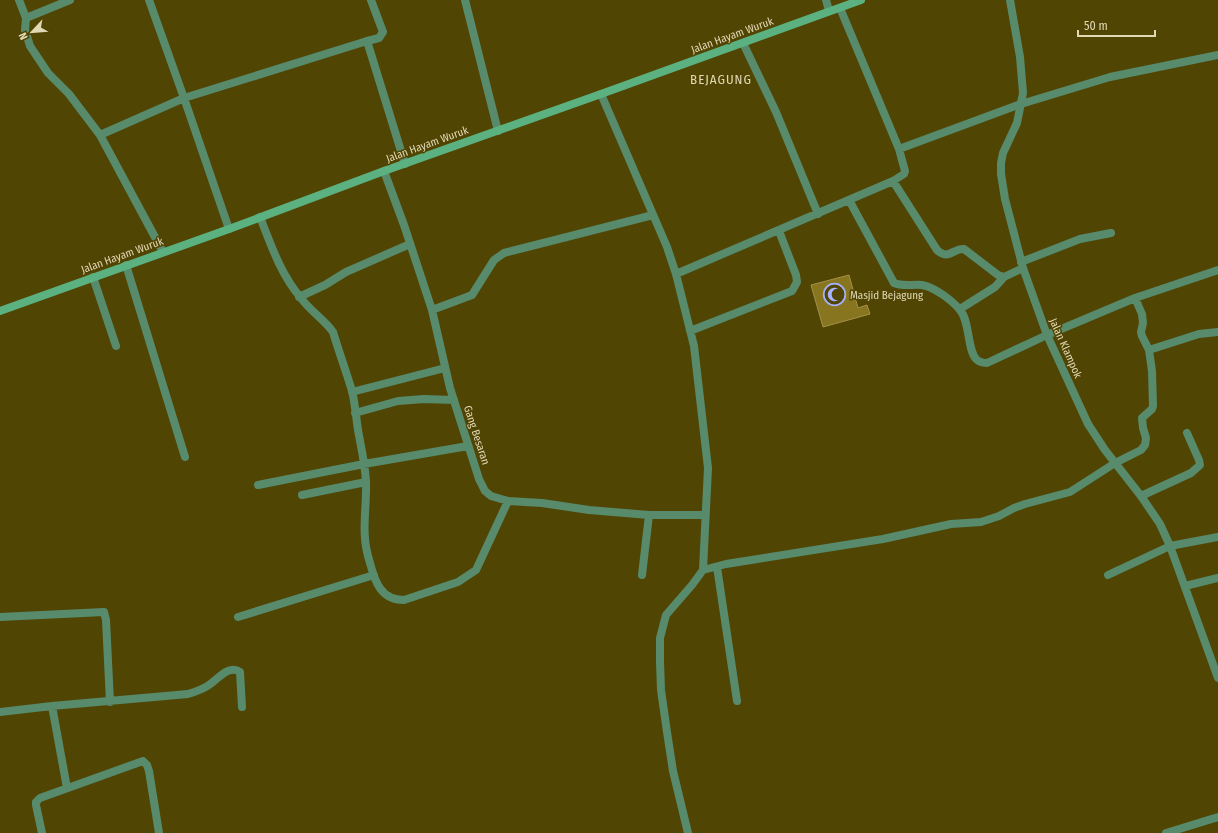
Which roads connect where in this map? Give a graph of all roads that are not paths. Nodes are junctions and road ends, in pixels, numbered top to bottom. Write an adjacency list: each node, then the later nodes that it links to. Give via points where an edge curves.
1 (19, 0): 11 (street)
2 (70, 0): 11 (street)
3 (149, 0): 16 (street)
4 (371, 0): 12 (street, via 383,32 379,38)
5 (465, 0): 18 (street)
6 (826, 0): 10 (street)
7 (860, 0): 9 (main road, Jalan Hayam Wuruk)
8 (1010, 0): 17 (street, Jalan Klampok, via 1022,72)
9 (840, 8): 10 (main road, Jalan Hayam Wuruk); 20 (street)
10 (829, 11): 13 (main road, Jalan Hayam Wuruk)
11 (26, 18): 19 (street, via 25,30 30,46 48,73 69,94)
12 (367, 41): 16 (street); 21 (street)
13 (743, 43): 15 (main road, Jalan Hayam Wuruk); 25 (street, via 776,112)
14 (1218, 56): 17 (street, via 1110,77)
15 (601, 94): 18 (main road, Jalan Hayam Wuruk); 26 (street)
16 (184, 98): 19 (street); 28 (street)
17 (1021, 104): 20 (street); 34 (street, Jalan Klampok, via 1017,123 1003,153 1001,169 1005,199)
18 (498, 130): 21 (main road, Jalan Hayam Wuruk)
19 (100, 135): 32 (street)
20 (899, 149): 23 (street, via 905,171)
21 (404, 164): 22 (main road, Jalan Hayam Wuruk)
22 (384, 171): 27 (main road, Jalan Hayam Wuruk); 31 (street, Gang Besaran)
23 (893, 181): 24 (street); 38 (street, via 937,250 947,255 962,248)
24 (849, 200): 25 (street); 42 (street, via 894,283 922,285 932,289)
25 (818, 214): 29 (street)
26 (653, 215): 36 (street); 41 (street, via 504,253 494,260 472,295)
27 (260, 217): 28 (main road, Jalan Hayam Wuruk); 39 (street, via 278,263)
28 (229, 229): 32 (main road, Jalan Hayam Wuruk)
29 (779, 231): 36 (street); 44 (street, via 796,275 797,282 792,291)
30 (1111, 233): 34 (street, via 1080,239)
31 (410, 244): 39 (street, via 346,272); 41 (street, Gang Besaran)
32 (163, 252): 33 (main road, Jalan Hayam Wuruk)
33 (126, 265): 37 (main road, Jalan Hayam Wuruk); 55 (street)
34 (1022, 265): 38 (street); 46 (street, Jalan Klampok)
35 (1218, 270): 40 (street)
36 (676, 274): 44 (street)
37 (93, 277): 43 (main road, Jalan Hayam Wuruk); 47 (street)
38 (1004, 277): 42 (street, via 995,287)
39 (299, 297): 50 (street, via 333,332)
40 (1135, 298): 46 (street); 48 (street, via 1142,314 1142,336)
41 (432, 310): 49 (street, Gang Besaran)
42 (960, 310): 46 (street, via 973,354 980,362 987,363)
43 (0, 311)
44 (690, 331): 64 (street, via 694,346 708,468)
45 (1218, 332): 48 (street, via 1199,334)
46 (1047, 335): 56 (street, Jalan Klampok, via 1088,424)
47 (116, 346)
48 (1149, 350): 56 (street, via 1152,409 1142,418 1146,438 1144,445)
49 (445, 368): 50 (street); 51 (street, Gang Besaran)
50 (352, 392): 52 (street)
51 (454, 400): 52 (street, via 398,401); 54 (street, Gang Besaran)
52 (356, 413): 57 (street)
53 (1187, 433): 61 (street, via 1200,466 1191,473)
54 (468, 446): 57 (street); 62 (street, Gang Besaran, via 485,491 491,496)
55 (185, 457)
56 (1115, 463): 61 (street, Jalan Klampok); 67 (street, via 1070,492 1025,504 981,522 952,524 883,539)
57 (364, 464): 58 (street); 59 (street)
58 (366, 482): 60 (street); 69 (street, via 364,545)
59 (258, 485)
60 (302, 496)
61 (1141, 496): 66 (street, Jalan Klampok, via 1160,524)
62 (508, 501): 63 (street, Gang Besaran); 69 (street, via 476,570 458,582 404,600 395,600 383,592)
63 (649, 514): 64 (street, Gang Besaran); 70 (street)
64 (705, 515): 68 (street)
65 (1218, 537): 66 (street)
66 (1170, 546): 71 (street); 73 (street, Jalan Klampok)
67 (717, 567): 68 (street); 77 (street)
68 (703, 570): 86 (street, via 666,615 660,638 661,690 666,732)
69 (374, 575): 75 (street)
70 (642, 575)
71 (1108, 575)
72 (1218, 578): 73 (street)
73 (1185, 586): 76 (street, Jalan Klampok)
74 (0, 617): 78 (street, via 104,612)
75 (238, 617)
76 (1218, 678)
77 (736, 701)
78 (110, 702): 79 (street); 80 (street, via 193,692 208,686 224,673 237,670 240,672)
79 (52, 706): 81 (street); 82 (street)
80 (242, 707)
81 (0, 712)
82 (67, 788): 84 (street, via 36,802); 85 (street, via 143,761 149,771)
83 (1218, 817): 87 (street)
84 (42, 833)
85 (159, 833)
86 (688, 833)
87 (1166, 833)

